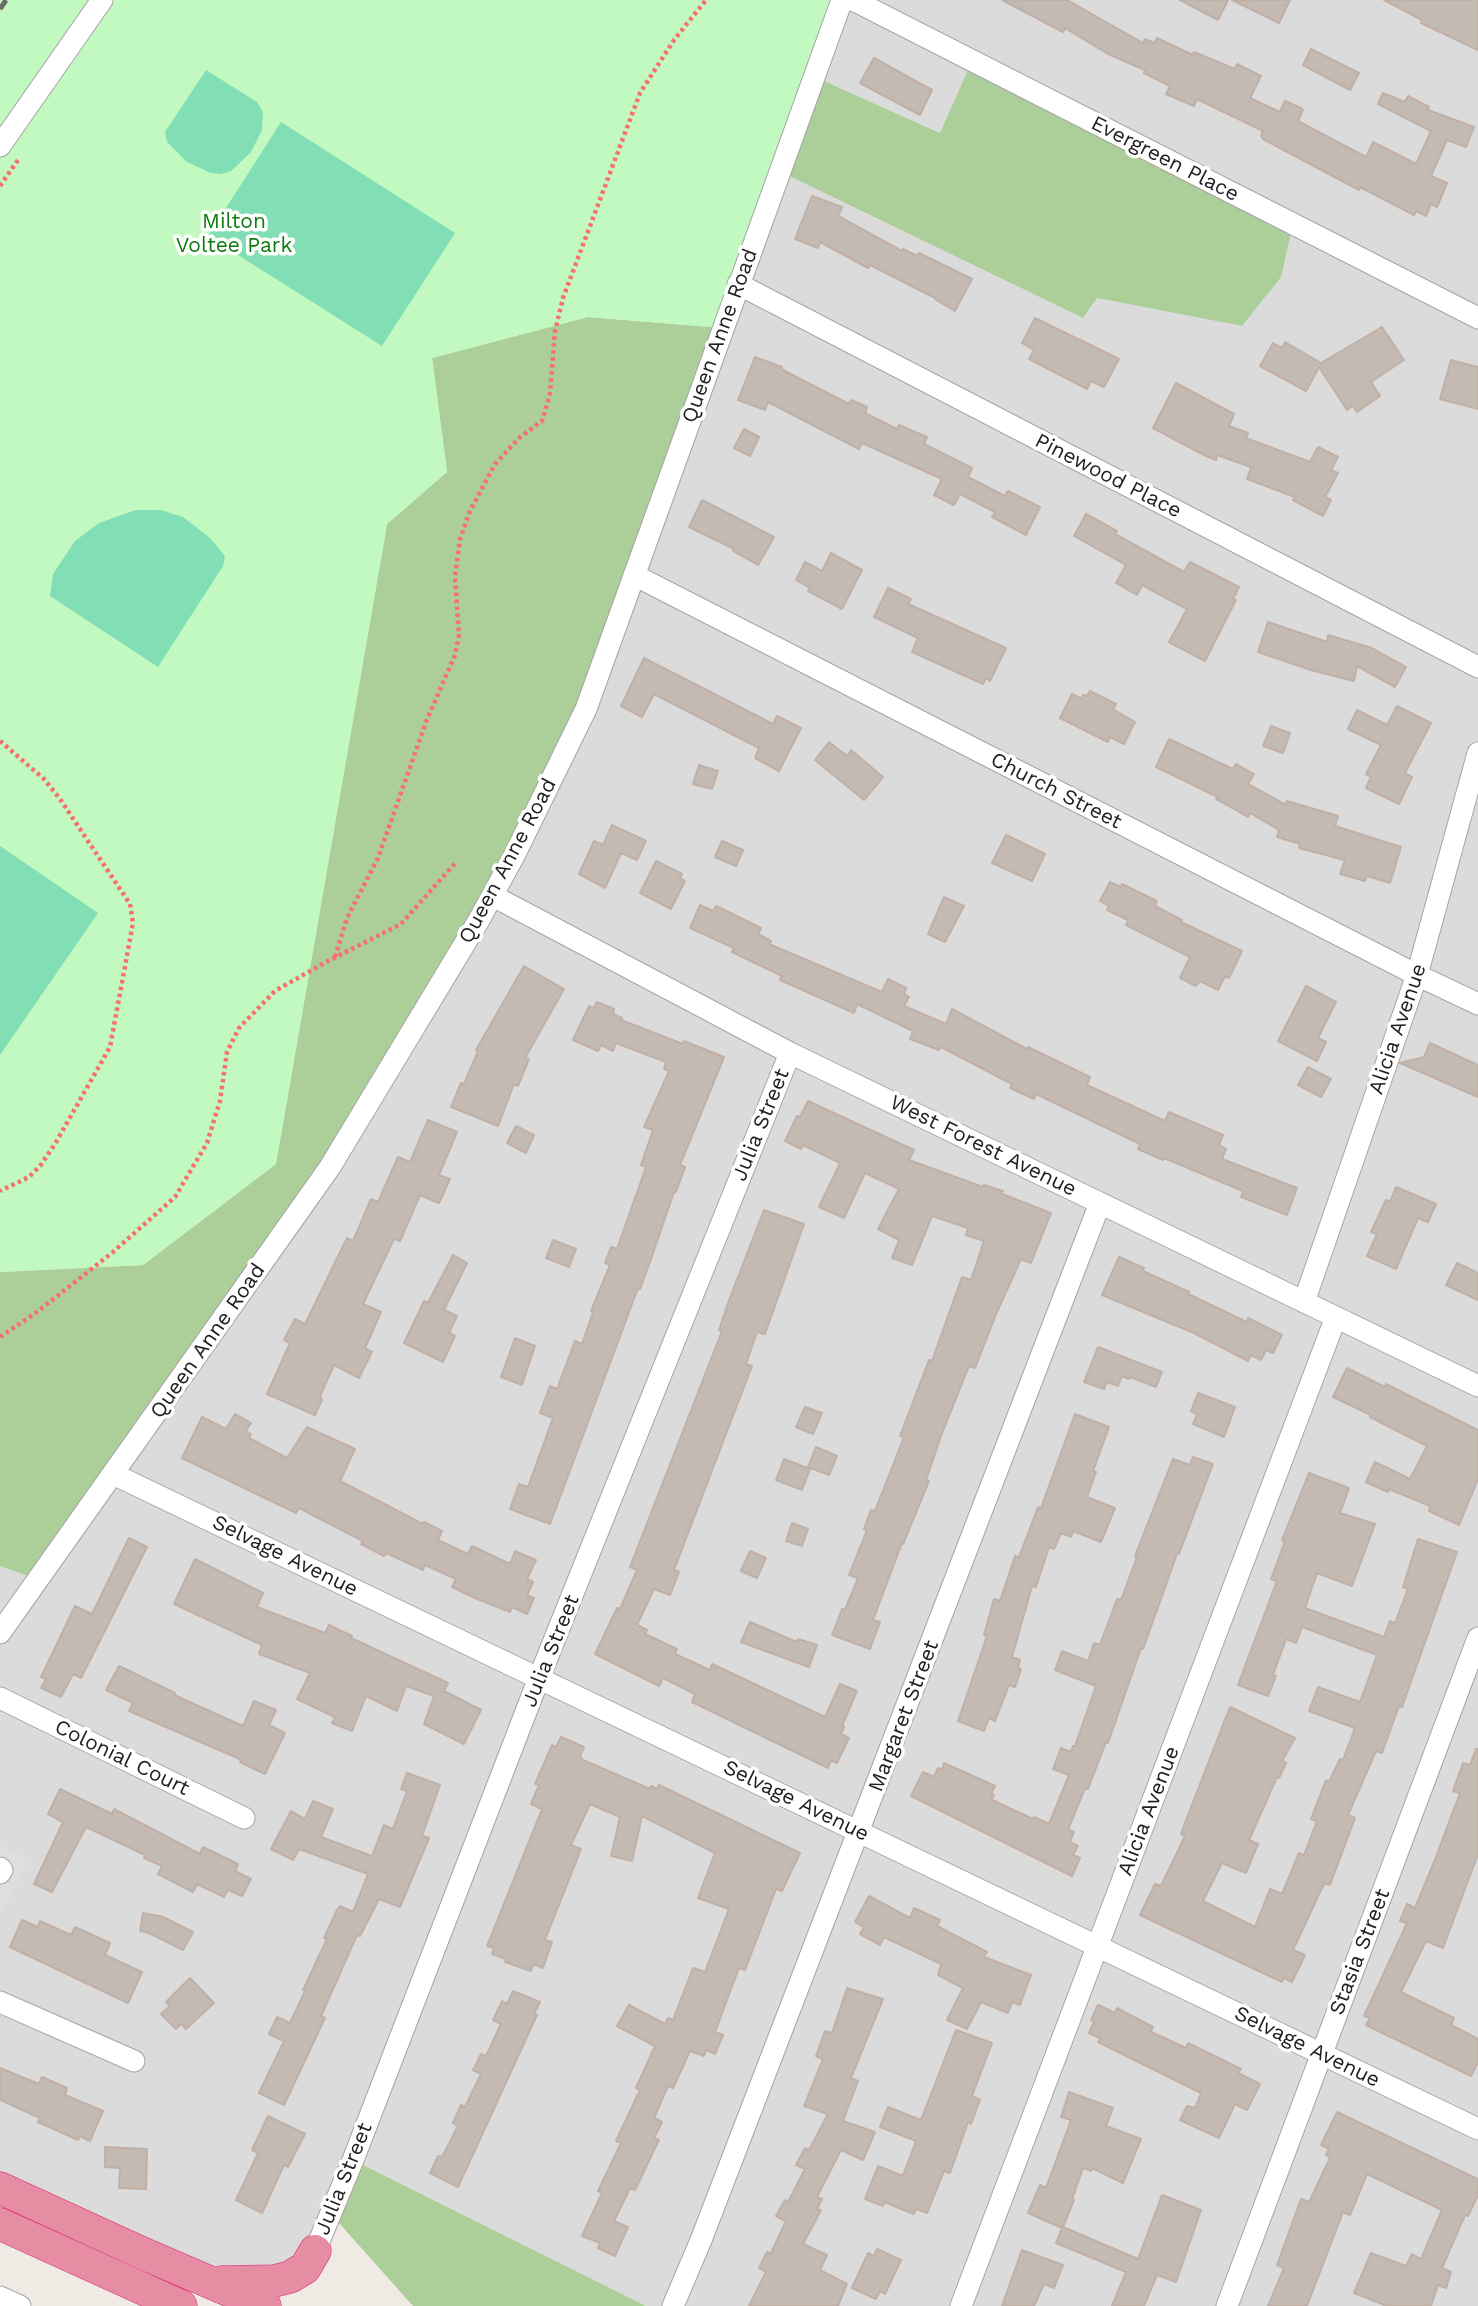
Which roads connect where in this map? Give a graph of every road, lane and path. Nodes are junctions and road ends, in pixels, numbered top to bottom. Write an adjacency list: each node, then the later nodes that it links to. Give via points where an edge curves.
1 (102, 0): 5 (street)
2 (706, 0): 14 (path, via 640,93 563,298 542,421 495,464 470,511 460,539 455,577 459,635 455,655)
3 (842, 0): 6 (street, Queen Anne Road)
4 (853, 0): 7 (street, Evergreen Place)
5 (0, 146)
6 (738, 284): 8 (street, Queen Anne Road); 9 (street, Pinewood Place)
7 (1478, 318)
8 (634, 575): 13 (street, Queen Anne Road, via 586,709); 15 (street, Church Street)
9 (1478, 667)
10 (0, 741): 18 (path, via 60,799 130,905 133,922 110,1047 40,1166)
11 (1478, 753): 15 (street, Alicia Avenue)
12 (457, 861): 14 (path, via 401,924)
13 (493, 896): 17 (street, West Forest Avenue); 24 (street, Queen Anne Road, via 330,1167)
14 (335, 957): 22 (path, via 275,991 239,1028 227,1052 220,1101 207,1143 174,1197 113,1252)
15 (1417, 975): 16 (street, Church Street); 20 (street, Alicia Avenue)
16 (1478, 1004)
17 (790, 1053): 19 (street, West Forest Avenue); 27 (street, Julia Street)
18 (0, 1191)
19 (1100, 1203): 20 (street, West Forest Avenue); 30 (street, Margaret Street)
20 (1304, 1301): 21 (street, West Forest Avenue)
21 (1336, 1317): 23 (street, West Forest Avenue); 31 (street, Alicia Avenue)
22 (0, 1338)
23 (1478, 1386)
24 (113, 1474): 25 (street, Queen Anne Road); 27 (street, Selvage Avenue)
25 (0, 1633)
26 (1478, 1638): 33 (street, Stasia Street)
27 (540, 1678): 30 (street, Selvage Avenue); 38 (street, Julia Street)
28 (0, 1698): 29 (street, Colonial Court)
29 (244, 1818)
30 (859, 1832): 31 (street, Selvage Avenue); 44 (street, Margaret Street)
31 (1098, 1946): 33 (street, Selvage Avenue); 45 (street, Alicia Avenue)
32 (0, 2002): 34 (street)
33 (1322, 2054): 35 (street, Selvage Avenue); 46 (street, Stasia Street)
34 (134, 2062)
35 (1478, 2129)
36 (0, 2188): 39 (highway)
37 (0, 2224): 42 (highway)
38 (315, 2251): 39 (highway, via 299,2274 282,2280)
39 (210, 2283): 43 (highway)
40 (0, 2297): 41 (street)
41 (20, 2306)
42 (181, 2306)
43 (265, 2306)
44 (673, 2306)
45 (961, 2306)
46 (1227, 2306)

